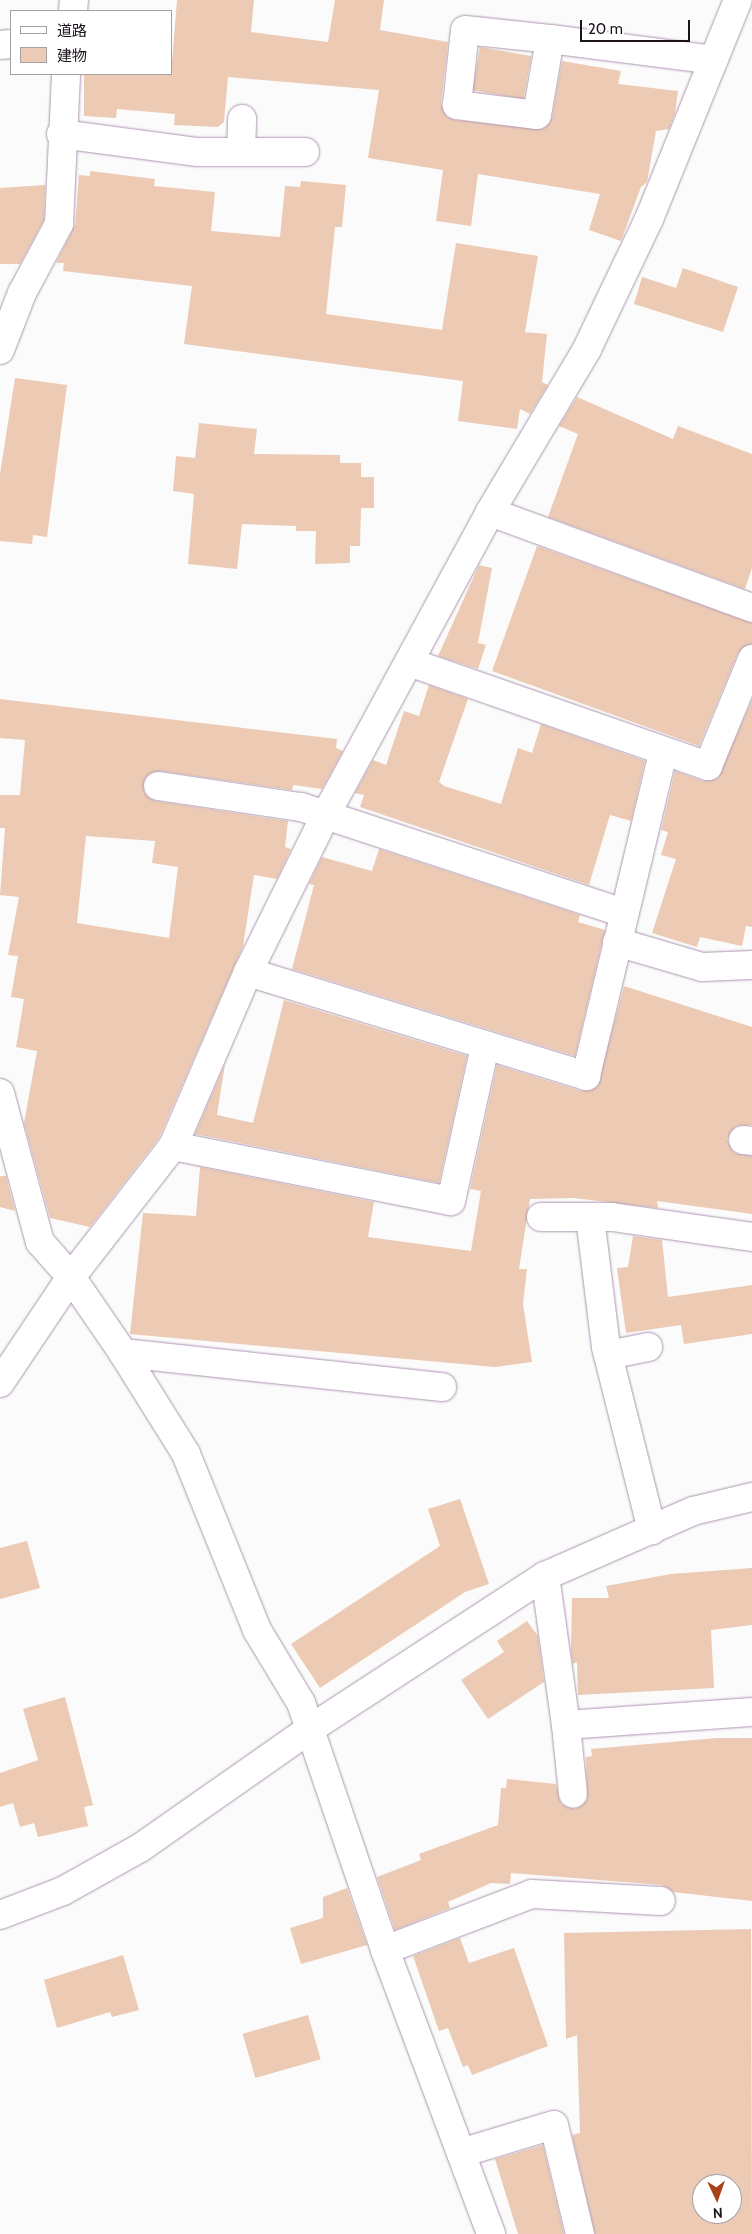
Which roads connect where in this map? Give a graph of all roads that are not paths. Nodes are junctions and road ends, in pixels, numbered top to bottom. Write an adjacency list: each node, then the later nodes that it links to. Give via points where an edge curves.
1 (738, 0): 3 (street)
2 (550, 39): 3 (street)
3 (714, 60): 10 (street, via 649,219 586,349)
4 (66, 75): 6 (street)
5 (242, 119): 7 (street)
6 (61, 134): 7 (street, via 198,152); 9 (street, via 59,224 22,293)
7 (241, 152): 8 (street)
8 (305, 152)
9 (0, 350)
10 (490, 512): 11 (street); 13 (street)
11 (752, 608)
12 (752, 659): 14 (street, via 708,766)
13 (409, 662): 14 (street); 16 (street)
14 (663, 753): 17 (street)
15 (158, 786): 16 (street, via 302,807)
16 (324, 818): 17 (street); 20 (street)
17 (624, 913): 18 (street)
18 (617, 942): 19 (street, via 702,967); 21 (street, via 586,1076)
19 (752, 965)
20 (248, 972): 21 (street); 23 (street)
21 (485, 1046): 23 (street, via 451,1201)
22 (0, 1092): 27 (street, via 40,1242)
23 (173, 1146): 27 (street)
24 (542, 1217): 25 (street)
25 (590, 1217): 26 (street); 30 (street)
26 (752, 1237)
27 (71, 1278): 29 (street); 31 (street)
28 (648, 1348): 30 (street)
29 (124, 1353): 32 (street); 38 (street, via 186,1454 257,1630 301,1703)
30 (608, 1355): 34 (street)
31 (0, 1383)
32 (442, 1387)
33 (752, 1497): 34 (street, via 693,1511)
34 (652, 1530): 35 (street)
35 (545, 1576): 37 (street); 38 (street)
36 (752, 1712): 37 (street)
37 (566, 1725): 39 (street)
38 (307, 1731): 41 (street, via 140,1848 63,1891); 42 (street)
39 (573, 1794)
40 (661, 1901): 42 (street, via 532,1894)
41 (0, 1915)
42 (385, 1950): 43 (street)
43 (461, 2154): 44 (street); 45 (street, via 554,2125)
44 (491, 2234)
45 (580, 2234)

